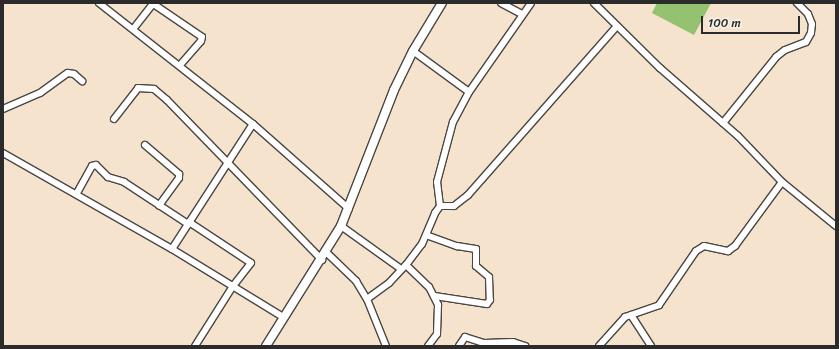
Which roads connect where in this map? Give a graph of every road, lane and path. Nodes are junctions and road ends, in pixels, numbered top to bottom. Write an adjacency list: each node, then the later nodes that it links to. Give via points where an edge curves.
1 (99, 3): 10 (street)
2 (152, 3): 10 (street); 12 (street, via 202,37)
3 (442, 3): 11 (street)
4 (501, 3): 8 (street)
5 (531, 3): 8 (street)
6 (594, 3): 9 (street)
7 (797, 3): 17 (street, via 808,14 812,24 811,34 806,42 785,50 776,57)
8 (522, 14): 14 (street)
9 (617, 26): 17 (street); 25 (street, via 464,198 454,206)
10 (134, 28): 12 (street)
11 (413, 51): 14 (street); 26 (street, via 376,134)
12 (180, 65): 18 (street)
13 (82, 80): 15 (street, via 68,73 40,93)
14 (469, 92): 25 (street, via 453,122 442,159 437,182)
15 (3, 109)
16 (114, 119): 21 (street, via 138,88 154,89)
17 (723, 123): 22 (street)
18 (253, 124): 21 (street); 26 (street)
19 (145, 145): 24 (street, via 179,174 180,178)
20 (3, 153): 23 (street)
21 (228, 164): 27 (street); 33 (street)
22 (782, 182): 29 (street); 38 (street, via 735,246 728,251 704,246 696,251 659,305)
23 (77, 194): 24 (street, via 92,166 96,165 108,177 124,182); 31 (street)
24 (159, 206): 27 (street)
25 (440, 206): 30 (street)
26 (349, 209): 28 (street)
27 (188, 223): 31 (street); 35 (street, via 251,262)
28 (341, 226): 32 (street); 34 (street)
29 (836, 226)
30 (426, 235): 34 (street); 36 (street, via 457,246 476,249 476,266 489,277 490,300 487,304)
31 (172, 248): 35 (street)
32 (326, 252): 33 (street); 37 (street, via 356,281)
33 (322, 260): 39 (street)
34 (404, 267): 36 (street); 37 (street, via 378,293)
35 (233, 286): 39 (street); 40 (street)
36 (435, 296): 43 (street, via 438,304 438,328)
37 (367, 299): 42 (street)
38 (631, 315): 46 (street, via 620,322); 47 (street)
39 (283, 317): 41 (street)
40 (195, 346)
41 (266, 346)
42 (386, 346)
43 (428, 346)
44 (459, 346): 45 (street, via 465,337 484,343 513,342)
45 (525, 346)
46 (599, 346)
47 (650, 346)

